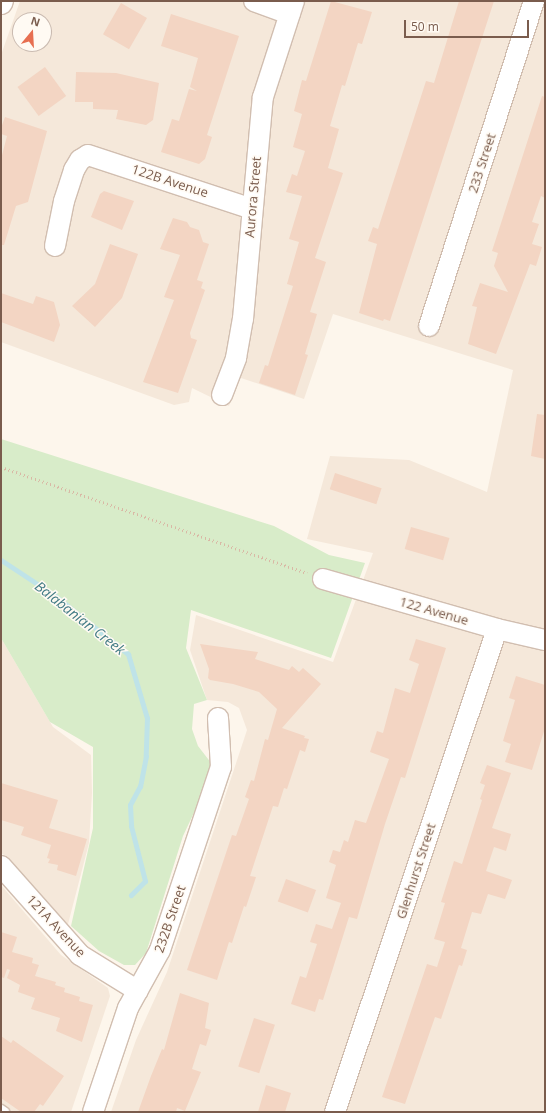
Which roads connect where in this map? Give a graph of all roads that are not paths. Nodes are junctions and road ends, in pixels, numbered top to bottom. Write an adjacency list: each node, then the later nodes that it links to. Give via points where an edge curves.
1 (254, 1): 3 (street)
2 (534, 1): 6 (street, 233 Street)
3 (292, 7): 4 (street, Aurora Street, via 263,97)
4 (252, 209): 5 (street, 122B Avenue, via 88,154 80,160 74,170 64,200); 7 (street, Aurora Street, via 236,358)
5 (55, 246)
6 (429, 326)
7 (222, 395)
8 (323, 579): 9 (street, 122 Avenue)
9 (497, 630): 10 (street, 122 Avenue); 17 (street, Glenhurst Street)
10 (545, 640)
11 (218, 718): 13 (street, 232B Street, via 221,767 160,950)
12 (1, 866): 13 (street, 121A Avenue, via 80,955)
13 (138, 991): 16 (street, 232B Street, via 122,1022)
14 (1, 1110): 15 (lane)
15 (4, 1112)
16 (93, 1112)
17 (335, 1112)

